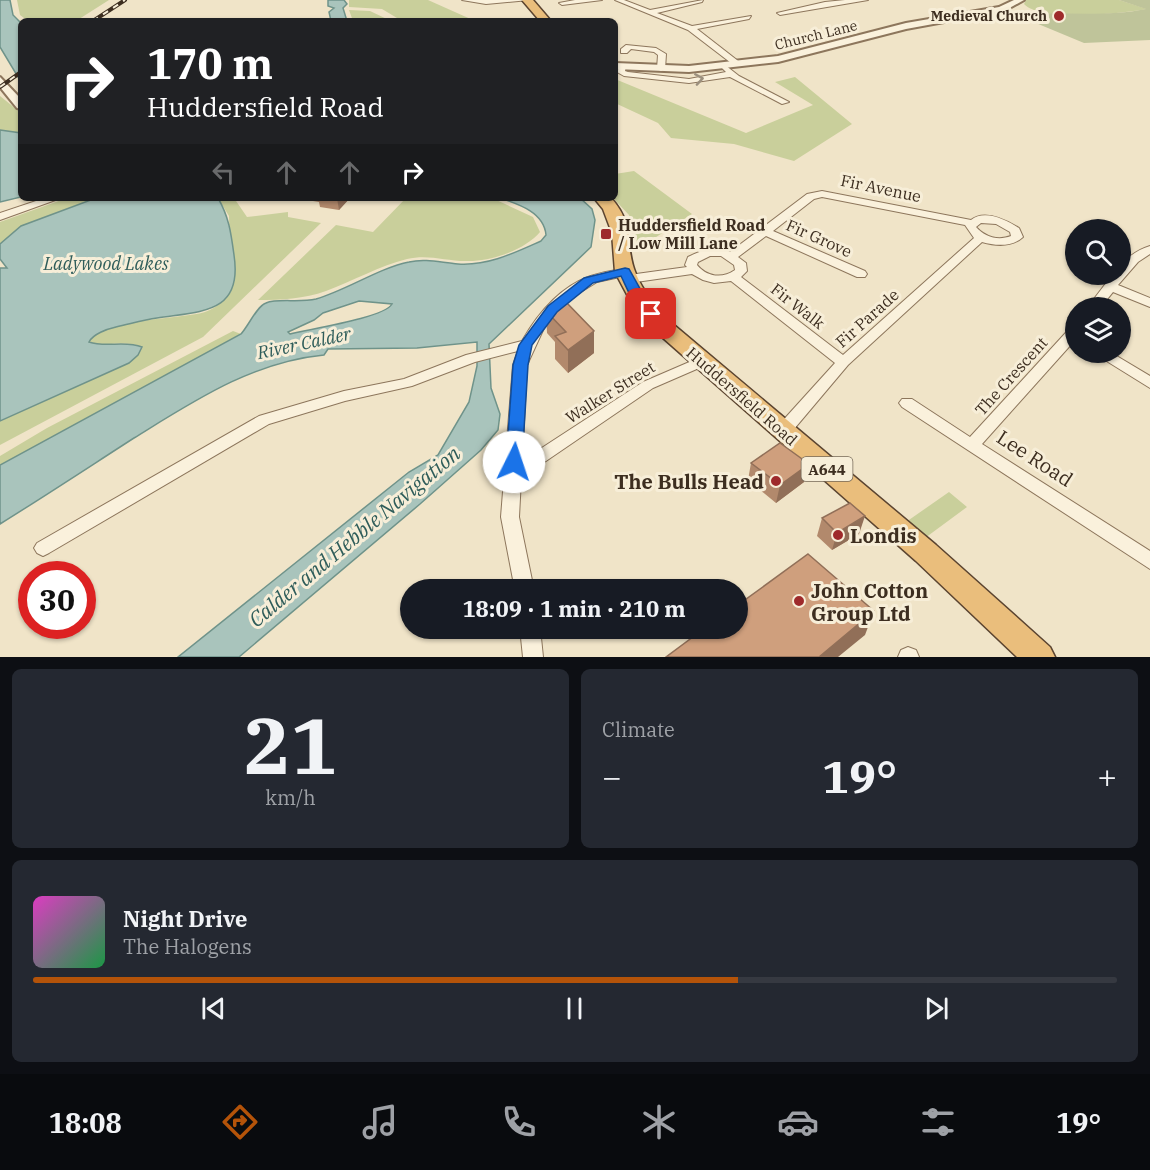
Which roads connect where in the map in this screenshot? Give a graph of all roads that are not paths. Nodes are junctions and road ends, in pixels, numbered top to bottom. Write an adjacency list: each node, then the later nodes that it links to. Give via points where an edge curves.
1 (465, 0): 2 (street)
2 (527, 0): 12 (highway)
3 (599, 0): 8 (street)
4 (618, 0): 9 (street)
5 (865, 0): 10 (street)
6 (1020, 0): 15 (street, Church Lane, via 1001,9 897,28 812,53)
7 (700, 1): 9 (street)
8 (562, 3)
9 (651, 12): 13 (street)
10 (780, 13)
11 (749, 17): 13 (street)
12 (543, 18)
13 (691, 28): 15 (street)
14 (624, 51): 18 (street, via 656,50 662,54)
15 (738, 64): 16 (street, Church Lane)
16 (724, 66): 18 (street, Church Lane); 19 (street)
17 (621, 69): 18 (street, Church Lane); 19 (street, one-way to 19, via 689,81)
18 (661, 69)
19 (731, 74): 22 (street)
20 (0, 80): 21 (street)
21 (18, 102)
22 (785, 102)
23 (47, 201): 25 (street)
24 (605, 201): 34 (highway, Huddersfield Road / A644, via 621,234)
25 (0, 216)
26 (971, 223): 27 (street, Fir Avenue, via 822,194 811,196); 28 (street, via 971,230); 28 (street, via 992,220 1011,227 1017,234 1014,240 1003,242)
27 (764, 231): 30 (street, Fir Avenue); 33 (street, Fir Grove)
28 (981, 237): 42 (street, Fir Parade)
29 (1150, 250): 31 (street)
30 (732, 255): 32 (street, via 701,254 692,260); 35 (street, via 742,267)
31 (1131, 261)
32 (694, 270): 34 (street); 35 (street, via 711,278)
33 (861, 274)
34 (627, 276): 39 (street, via 588,281 552,309); 41 (highway, Huddersfield Road / A644, via 641,302)
35 (733, 277): 42 (street, Fir Walk)
36 (1110, 286): 37 (street); 38 (street)
37 (1102, 297)
38 (1150, 303)
39 (526, 345): 49 (street, via 471,358 407,383 344,396 264,420); 51 (street, via 520,365 510,518)
40 (1065, 345): 47 (street, The Crescent)
41 (701, 362): 46 (highway, Huddersfield Road / A644); 48 (street, Walker Street, via 648,386)
42 (843, 362): 46 (street, Fir Parade)
43 (1117, 363): 44 (street)
44 (1150, 383)
45 (907, 403): 47 (street, Lee Road)
46 (783, 431): 54 (highway, Huddersfield Road / A644)
47 (973, 444): 50 (street, Lee Road)
48 (540, 457)
49 (43, 548)
50 (1146, 555)
51 (523, 579)
52 (531, 639): 53 (street)
53 (533, 657)
54 (1039, 657)

